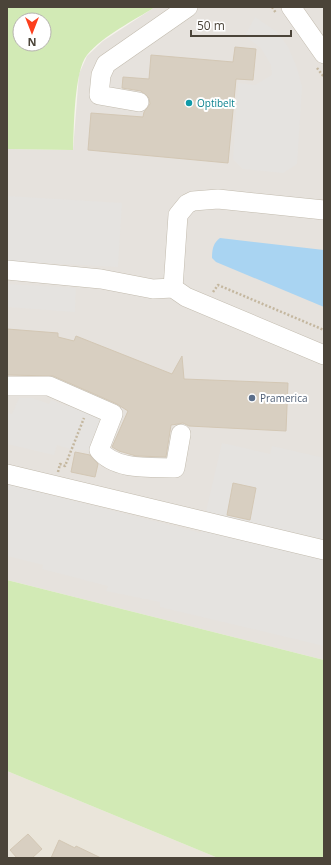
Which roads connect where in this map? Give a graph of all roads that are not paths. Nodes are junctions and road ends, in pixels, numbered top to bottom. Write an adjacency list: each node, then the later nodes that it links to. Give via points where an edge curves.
1 (188, 7): 4 (street, via 106,64 101,75 99,96)
2 (291, 7): 3 (street)
3 (324, 54)
4 (139, 102)
5 (324, 210): 7 (street, via 218,199 193,201 187,204 178,215)
6 (7, 270): 7 (street, via 101,279 154,289)
7 (173, 288): 8 (street, via 186,297)
8 (324, 355)
9 (7, 386): 10 (street, via 48,386 113,414 100,450 105,457 131,466 175,468)
10 (181, 434)
11 (7, 474): 12 (street)
12 (324, 550)

